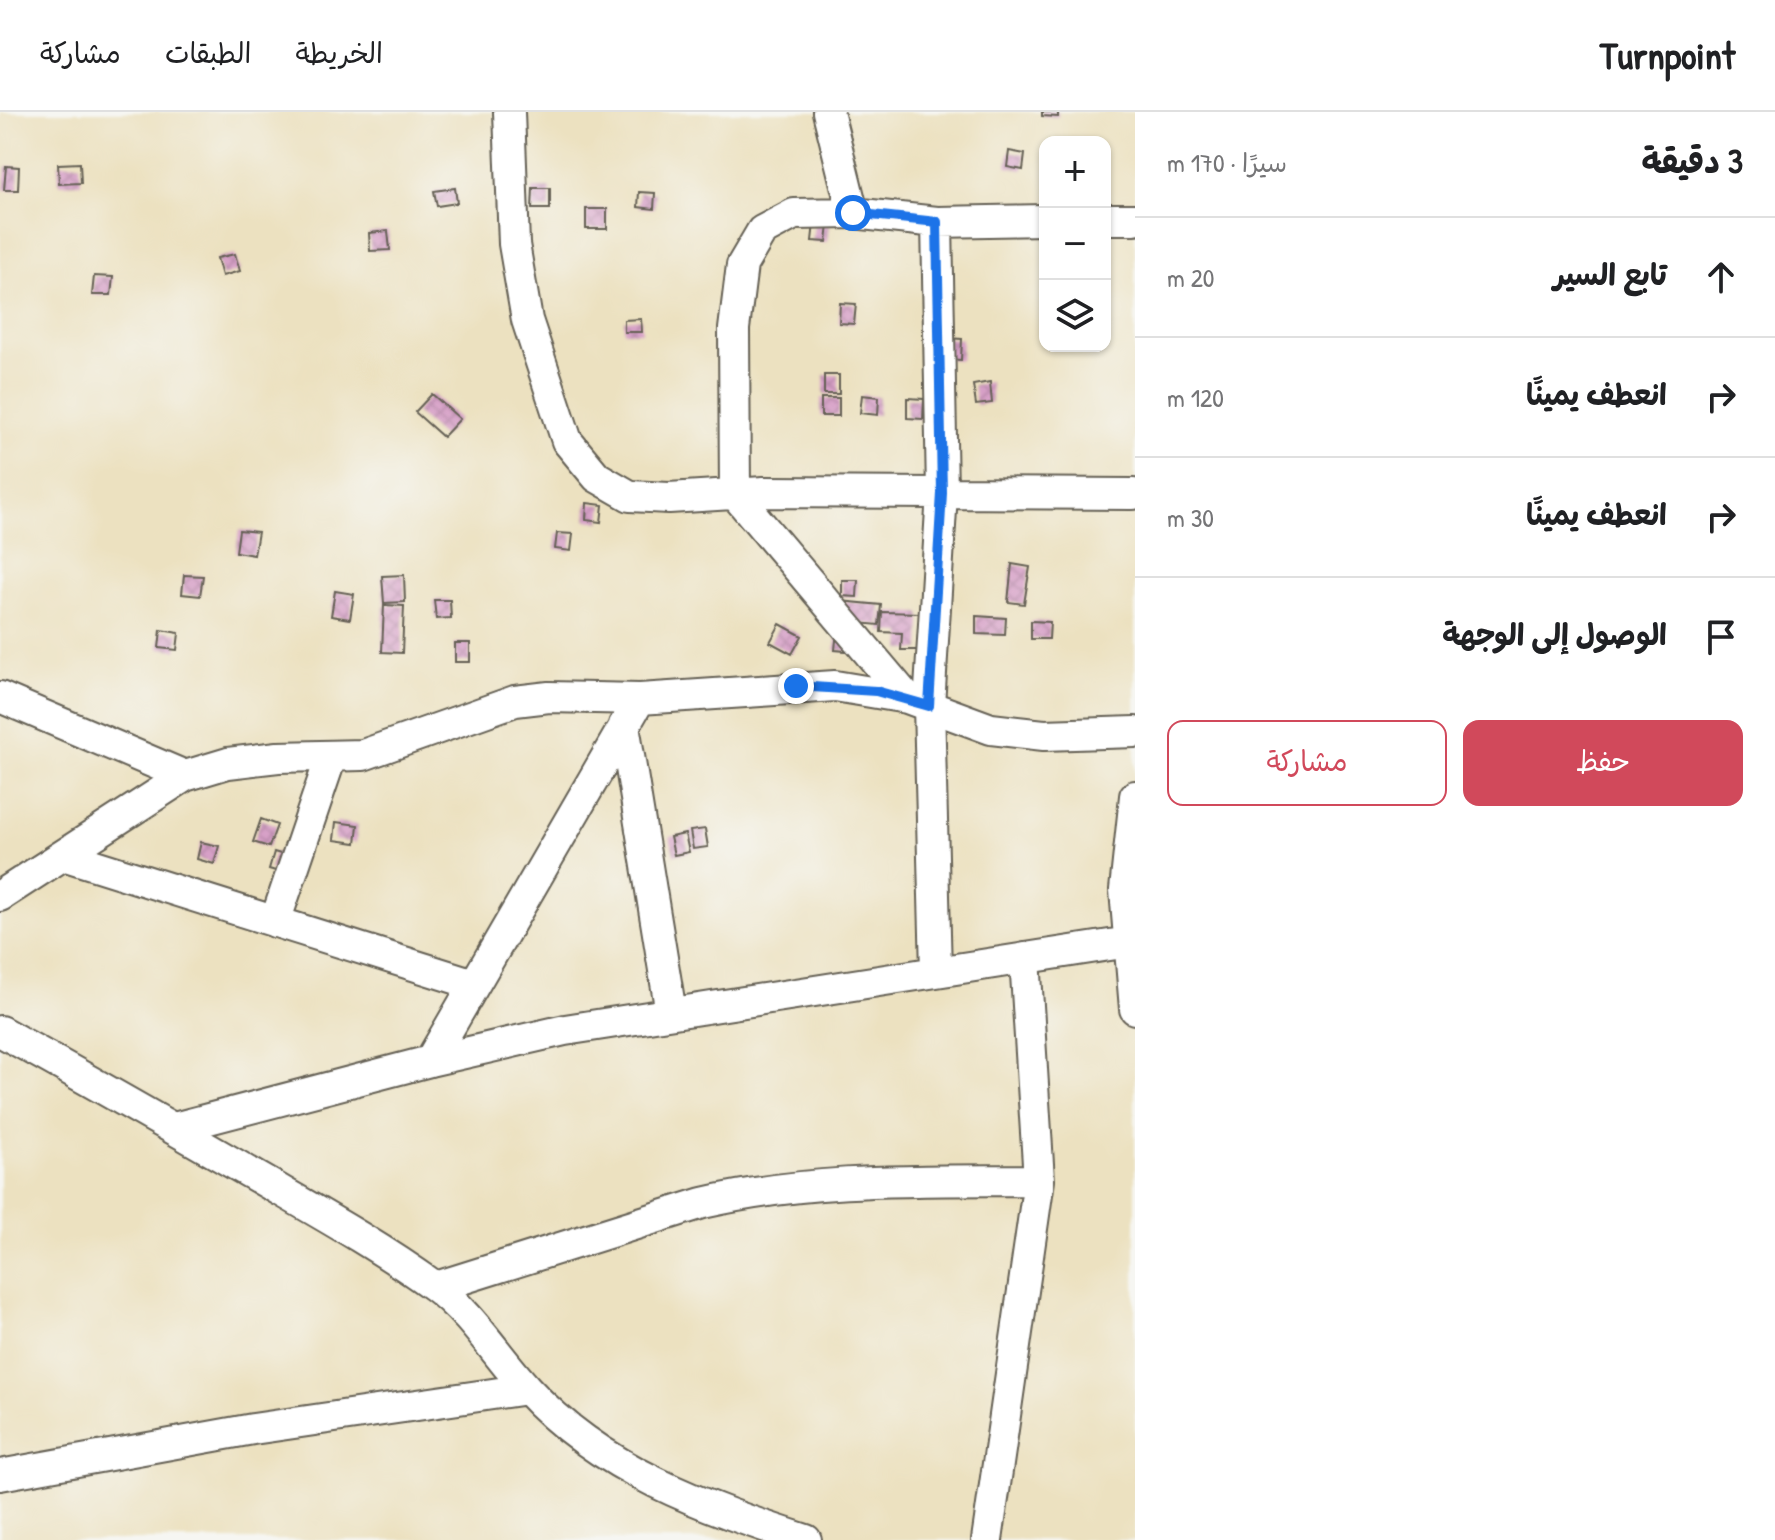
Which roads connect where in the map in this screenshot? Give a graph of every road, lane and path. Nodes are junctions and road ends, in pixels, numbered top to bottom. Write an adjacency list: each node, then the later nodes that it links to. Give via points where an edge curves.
1 (509, 112): 10 (street, via 514,244 527,320 567,441 597,477 630,496)
2 (828, 112): 3 (street)
3 (853, 213): 7 (street); 10 (street, via 794,214 762,231 742,265 734,329)
4 (1111, 219): 5 (street)
5 (1135, 219)
6 (1039, 220): 7 (street)
7 (937, 222): 8 (street)
8 (942, 493): 9 (street); 10 (street); 13 (street)
9 (1134, 493)
10 (735, 494): 13 (street)
11 (0, 697): 17 (street)
12 (640, 699): 13 (street, via 835,686); 14 (street); 16 (street, via 515,701 363,755)
13 (918, 702): 15 (street, via 991,729 1044,735); 24 (street)
14 (624, 725): 25 (street); 27 (street)
15 (1135, 732)
16 (331, 757): 17 (street, via 241,761); 21 (street)
17 (185, 776): 19 (street)
18 (1135, 796): 22 (street, via 1125,890)
19 (66, 856): 20 (street); 21 (street)
20 (0, 896)
21 (275, 922): 25 (street)
22 (1129, 942): 23 (street); 26 (street)
23 (1025, 958): 24 (street); 31 (street)
24 (936, 971): 27 (street)
25 (474, 984): 29 (street)
26 (1135, 1009)
27 (671, 1013): 29 (street, via 565,1030)
28 (0, 1031): 30 (street)
29 (430, 1061): 30 (street)
30 (174, 1128): 32 (street)
31 (1039, 1180): 32 (street, via 881,1182 747,1193); 36 (street)
32 (436, 1287): 33 (street, via 470,1318)
33 (527, 1389): 34 (street, via 253,1429); 35 (street, via 579,1437 646,1479 722,1513)
34 (0, 1475)
35 (806, 1540)
36 (987, 1540)

